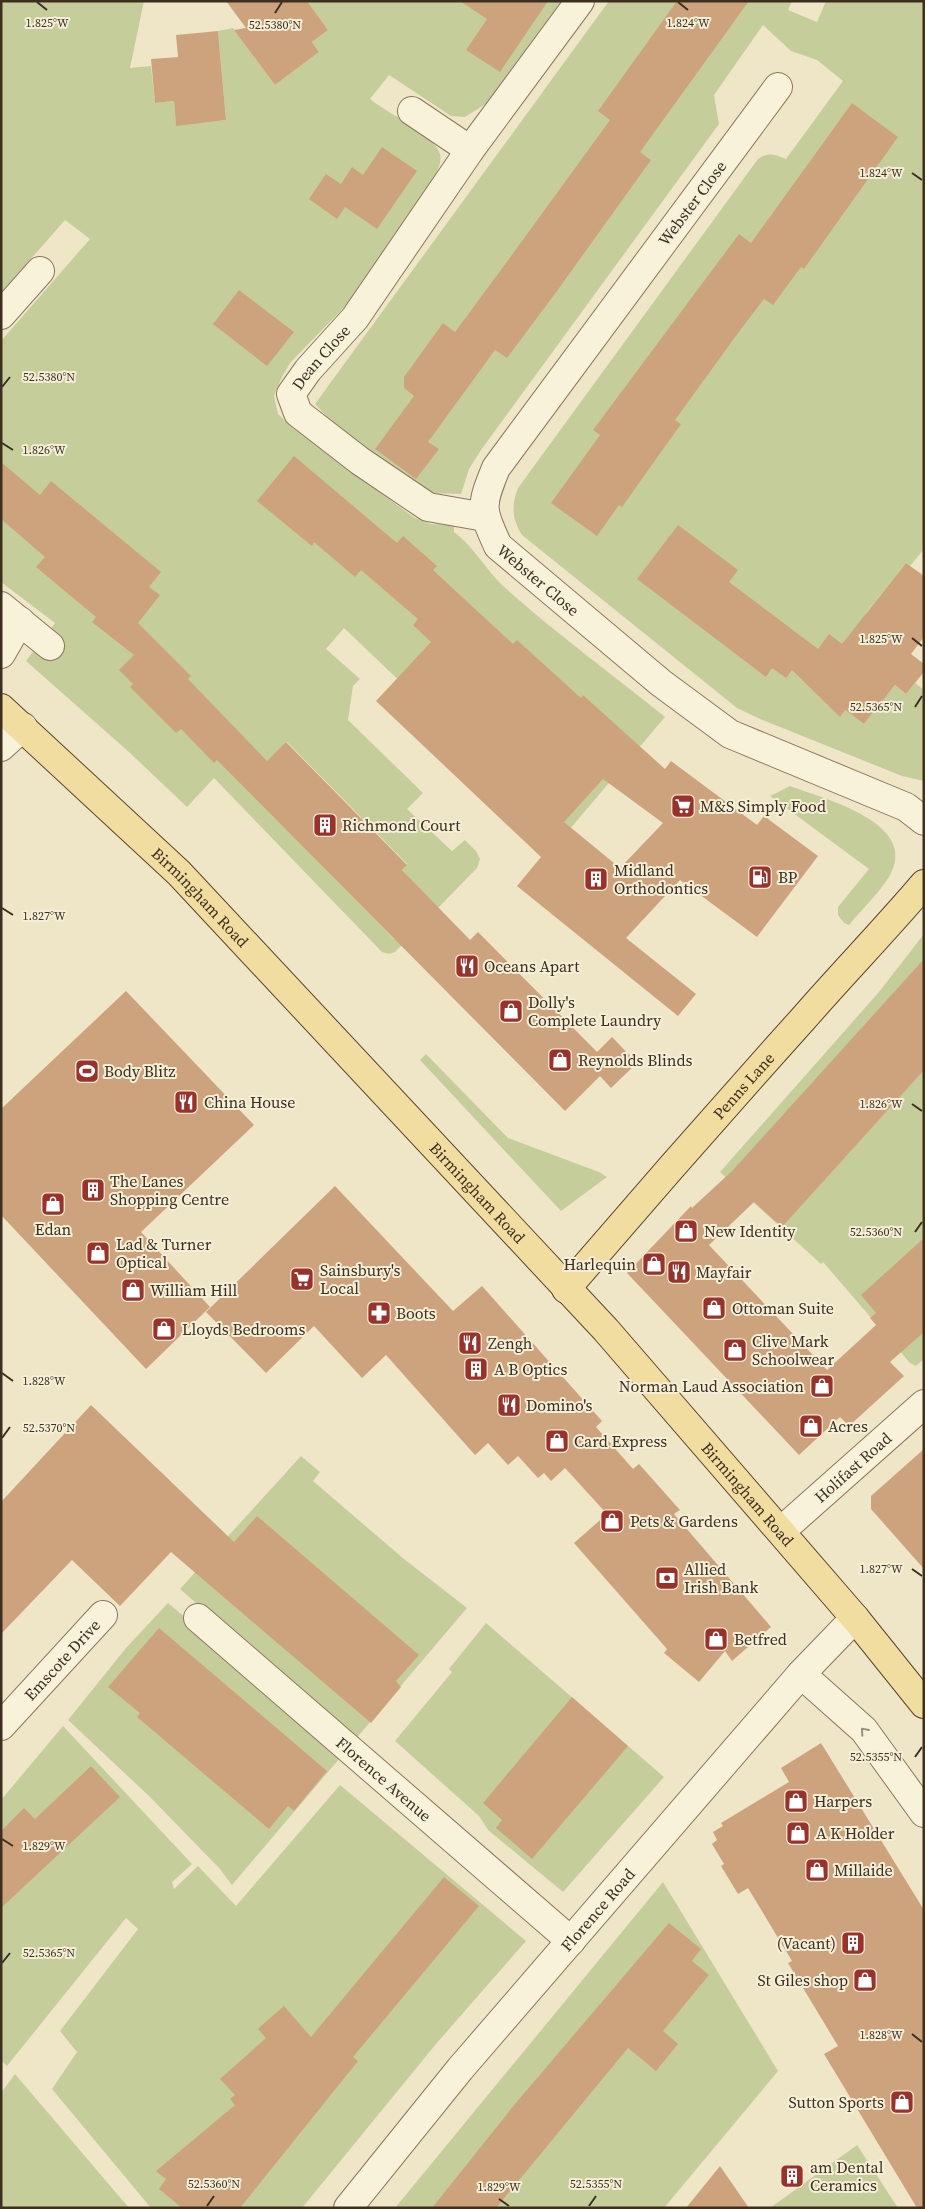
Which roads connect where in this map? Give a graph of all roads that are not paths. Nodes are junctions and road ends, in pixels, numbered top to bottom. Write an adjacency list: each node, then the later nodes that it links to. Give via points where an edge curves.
1 (580, 1): 4 (street, Dean Close)
2 (778, 88): 7 (street, Webster Close, via 496,468 484,497)
3 (412, 111): 4 (street)
4 (470, 150): 7 (street, Dean Close, via 355,318 290,394 298,413 360,461 428,507)
5 (40, 271): 6 (street)
6 (1, 315)
7 (485, 516): 14 (street, Webster Close, via 498,546 661,683 730,734 906,807)
8 (11, 614): 9 (street); 10 (street)
9 (50, 646)
10 (1, 654)
11 (1, 708): 12 (main road, Birmingham Road)
12 (23, 727): 13 (street); 16 (main road, Birmingham Road, via 179,873)
13 (1, 747)
14 (924, 821)
15 (924, 884): 16 (main road, Penns Lane, via 658,1181)
16 (566, 1289): 18 (main road, Birmingham Road, via 606,1330)
17 (924, 1404): 18 (street, Holifast Road)
18 (781, 1531): 21 (main road, Birmingham Road)
19 (103, 1615): 24 (street, Emscote Drive)
20 (198, 1618): 26 (street, Florence Avenue)
21 (855, 1618): 22 (street, Florence Road); 23 (main road, Birmingham Road)
22 (801, 1674): 25 (street, one-way to 22, via 864,1730); 26 (street, Florence Road)
23 (924, 1704)
24 (1, 1726)
25 (924, 1813)
26 (571, 1940): 27 (street, Florence Road, via 460,2069)
27 (348, 2208)

